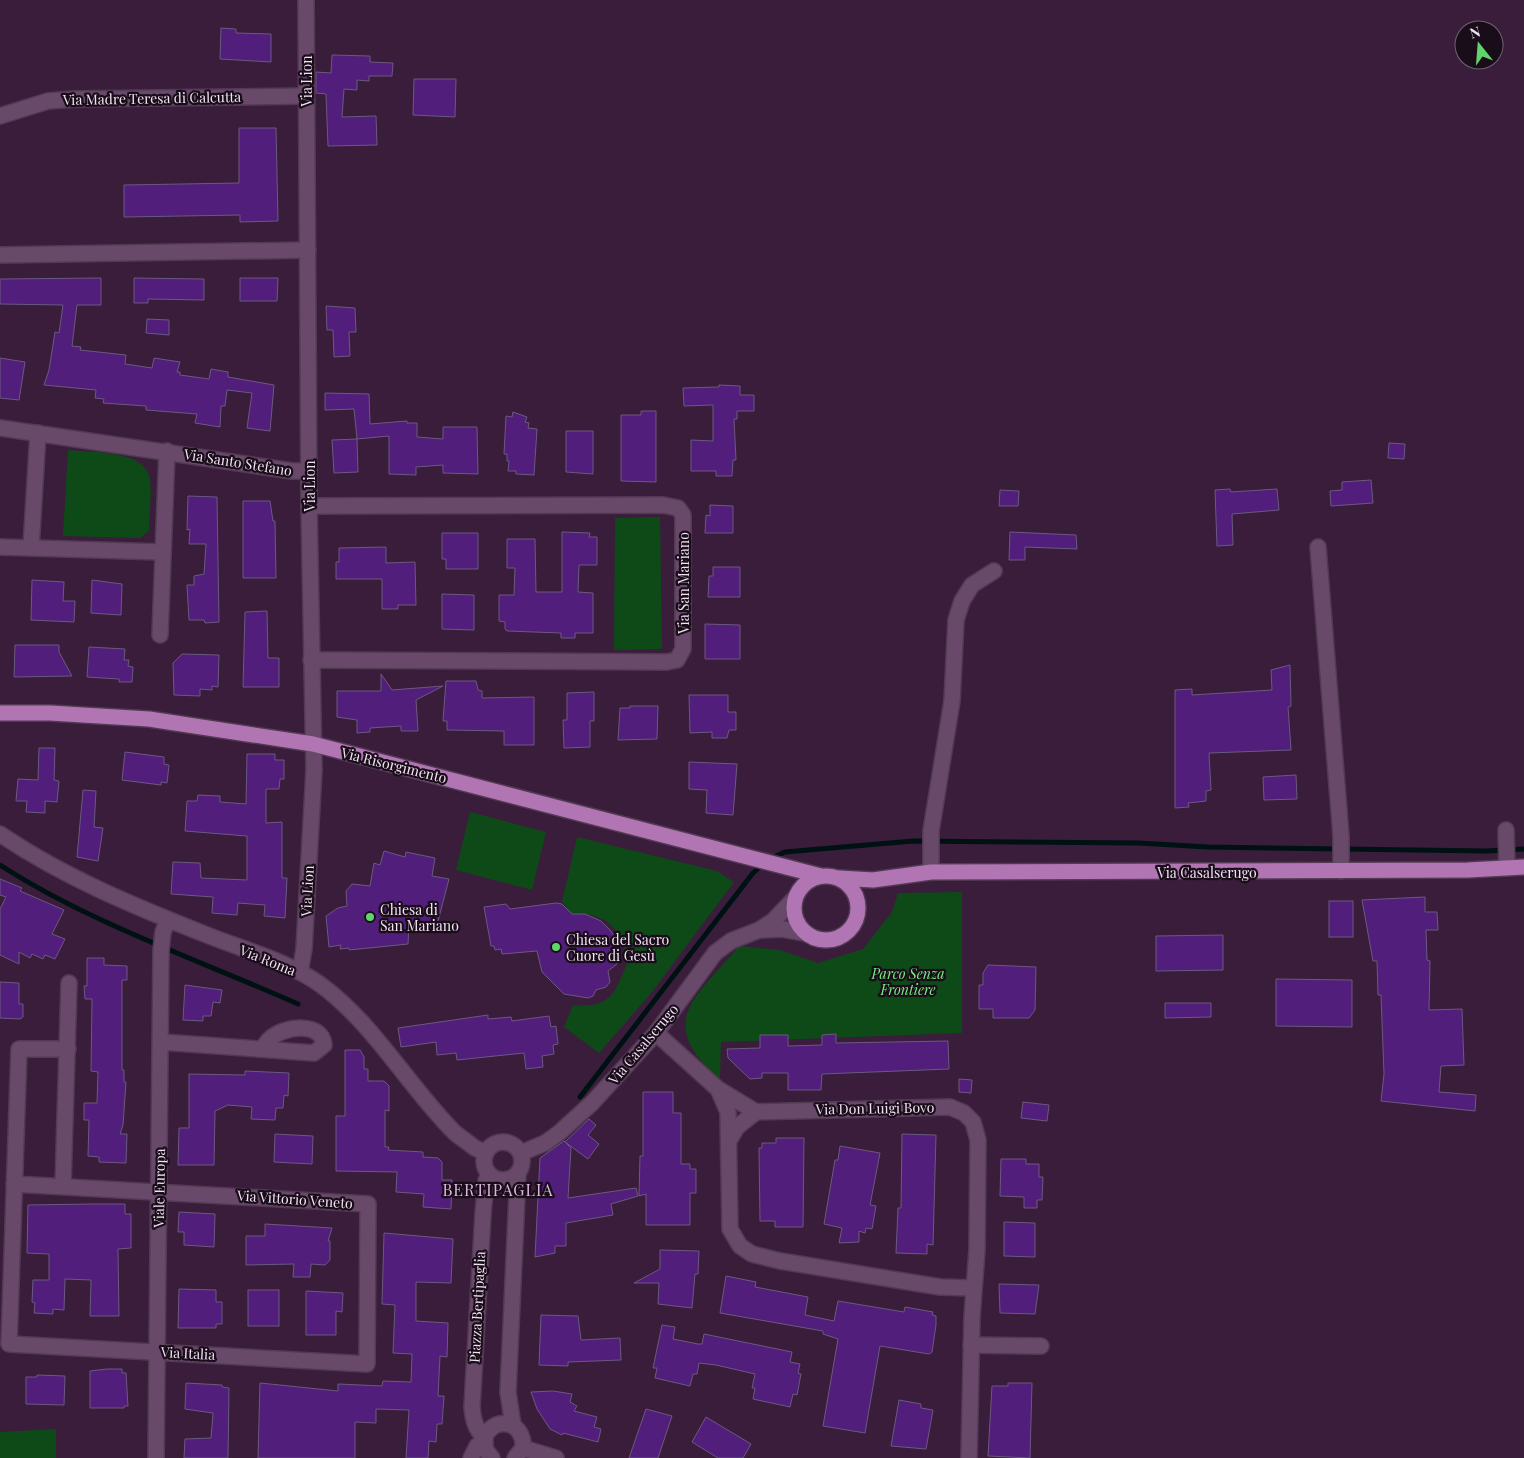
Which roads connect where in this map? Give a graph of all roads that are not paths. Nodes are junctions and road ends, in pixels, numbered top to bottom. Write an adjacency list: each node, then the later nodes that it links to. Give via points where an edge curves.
1 (306, 0): 2 (street, Via Lion)
2 (306, 96): 3 (street, Via Madre Teresa di Calcutta, via 75,99 48,101); 4 (street, Via Lion)
3 (0, 116)
4 (308, 250): 5 (street); 9 (street, Via Lion)
5 (0, 255)
6 (0, 428): 7 (street, Via Santo Stefano)
7 (38, 433): 8 (street, Via Santo Stefano); 13 (street)
8 (167, 451): 9 (street, Via Santo Stefano); 14 (street, Via Santo Stefano)
9 (309, 471): 10 (street, Via Lion)
10 (309, 506): 17 (street, Via Lion); 17 (street, Via San Mariano, via 663,505 678,508 683,515 683,650 677,660)
11 (1319, 544): 22 (street)
12 (0, 547): 13 (street)
13 (31, 548): 14 (street)
14 (162, 552): 16 (street, Via Santo Stefano)
15 (994, 571): 24 (street, via 972,585 956,620 952,701 931,831)
16 (160, 635)
17 (311, 660): 19 (street, Via Lion)
18 (0, 713): 19 (main road, Via Risorgimento, via 149,720)
19 (313, 744): 21 (main road, Via Risorgimento); 33 (street, Via Lion)
20 (0, 834): 30 (street, Via Roma, via 62,872)
21 (778, 864): 25 (main road, Via Risorgimento); 28 (main road, via 791,879)
22 (1341, 865): 23 (main road, Via Casalserugo, via 1507,849); 24 (main road, Via Casalserugo)
23 (1524, 867)
24 (931, 872): 26 (main road, Via Casalserugo)
25 (821, 876): 27 (main road); 28 (main road, via 804,883)
26 (890, 877): 27 (main road, Via Casalserugo); 29 (main road, via 863,898)
27 (839, 878): 29 (main road, via 853,890)
28 (795, 896): 31 (street, Via Casalserugo, via 773,921); 32 (main road, via 794,917)
29 (858, 908): 32 (main road, via 853,925 839,937 821,940)
30 (166, 926): 33 (street, Via Roma); 36 (street, Viale Europa, via 161,951)
31 (759, 930): 32 (street, Via Casalserugo); 35 (street, Via Casalserugo, via 732,940 715,953)
32 (804, 933)
33 (300, 972): 42 (street, Via Roma, via 351,1011 438,1116 455,1133)
34 (70, 983): 37 (street)
35 (656, 1033): 39 (street); 43 (street, Via Casalserugo, via 592,1103 559,1133)
36 (160, 1042): 38 (street); 48 (street, Viale Europa)
37 (68, 1049): 46 (street, via 19,1049); 47 (street)
38 (262, 1049)
39 (718, 1089): 40 (street); 41 (street, via 728,1112)
40 (756, 1112): 41 (street, via 737,1127); 49 (street, Via Don Luigi Bovo, via 927,1106 950,1107 964,1113 976,1130 978,1140 977,1250)
41 (730, 1139): 49 (street, via 730,1229 740,1246 752,1254 940,1287)
42 (486, 1153): 43 (street, via 493,1145 504,1142 514,1145); 44 (street, Piazza Bertipaglia, via 484,1164)
43 (521, 1154): 45 (street)
44 (489, 1174): 45 (street, via 503,1180); 55 (street, Piazza Bertipaglia, via 483,1214 472,1407 476,1426)
45 (518, 1174): 54 (street, via 508,1392)
46 (14, 1184): 47 (street, Via Vittorio Veneto); 52 (street, Via Italia, via 10,1344)
47 (63, 1186): 48 (street, Via Vittorio Veneto)
48 (160, 1191): 52 (street, Viale Europa); 53 (street, Via Vittorio Veneto, via 368,1204)
49 (973, 1288): 50 (street, Via Don Luigi Bovo)
50 (971, 1345): 51 (street); 61 (street, Via Don Luigi Bovo)
51 (1041, 1346)
52 (158, 1351): 53 (street, Via Italia); 57 (street, Viale Europa)
53 (366, 1364)
54 (513, 1425): 55 (street, via 500,1423 494,1426); 56 (street, via 522,1435)
55 (485, 1440): 58 (street, via 477,1446); 59 (street, Piazza Bertipaglia)
56 (519, 1453): 60 (street)
57 (156, 1458)
58 (471, 1458)
59 (492, 1458)
60 (556, 1458)
61 (968, 1458)

